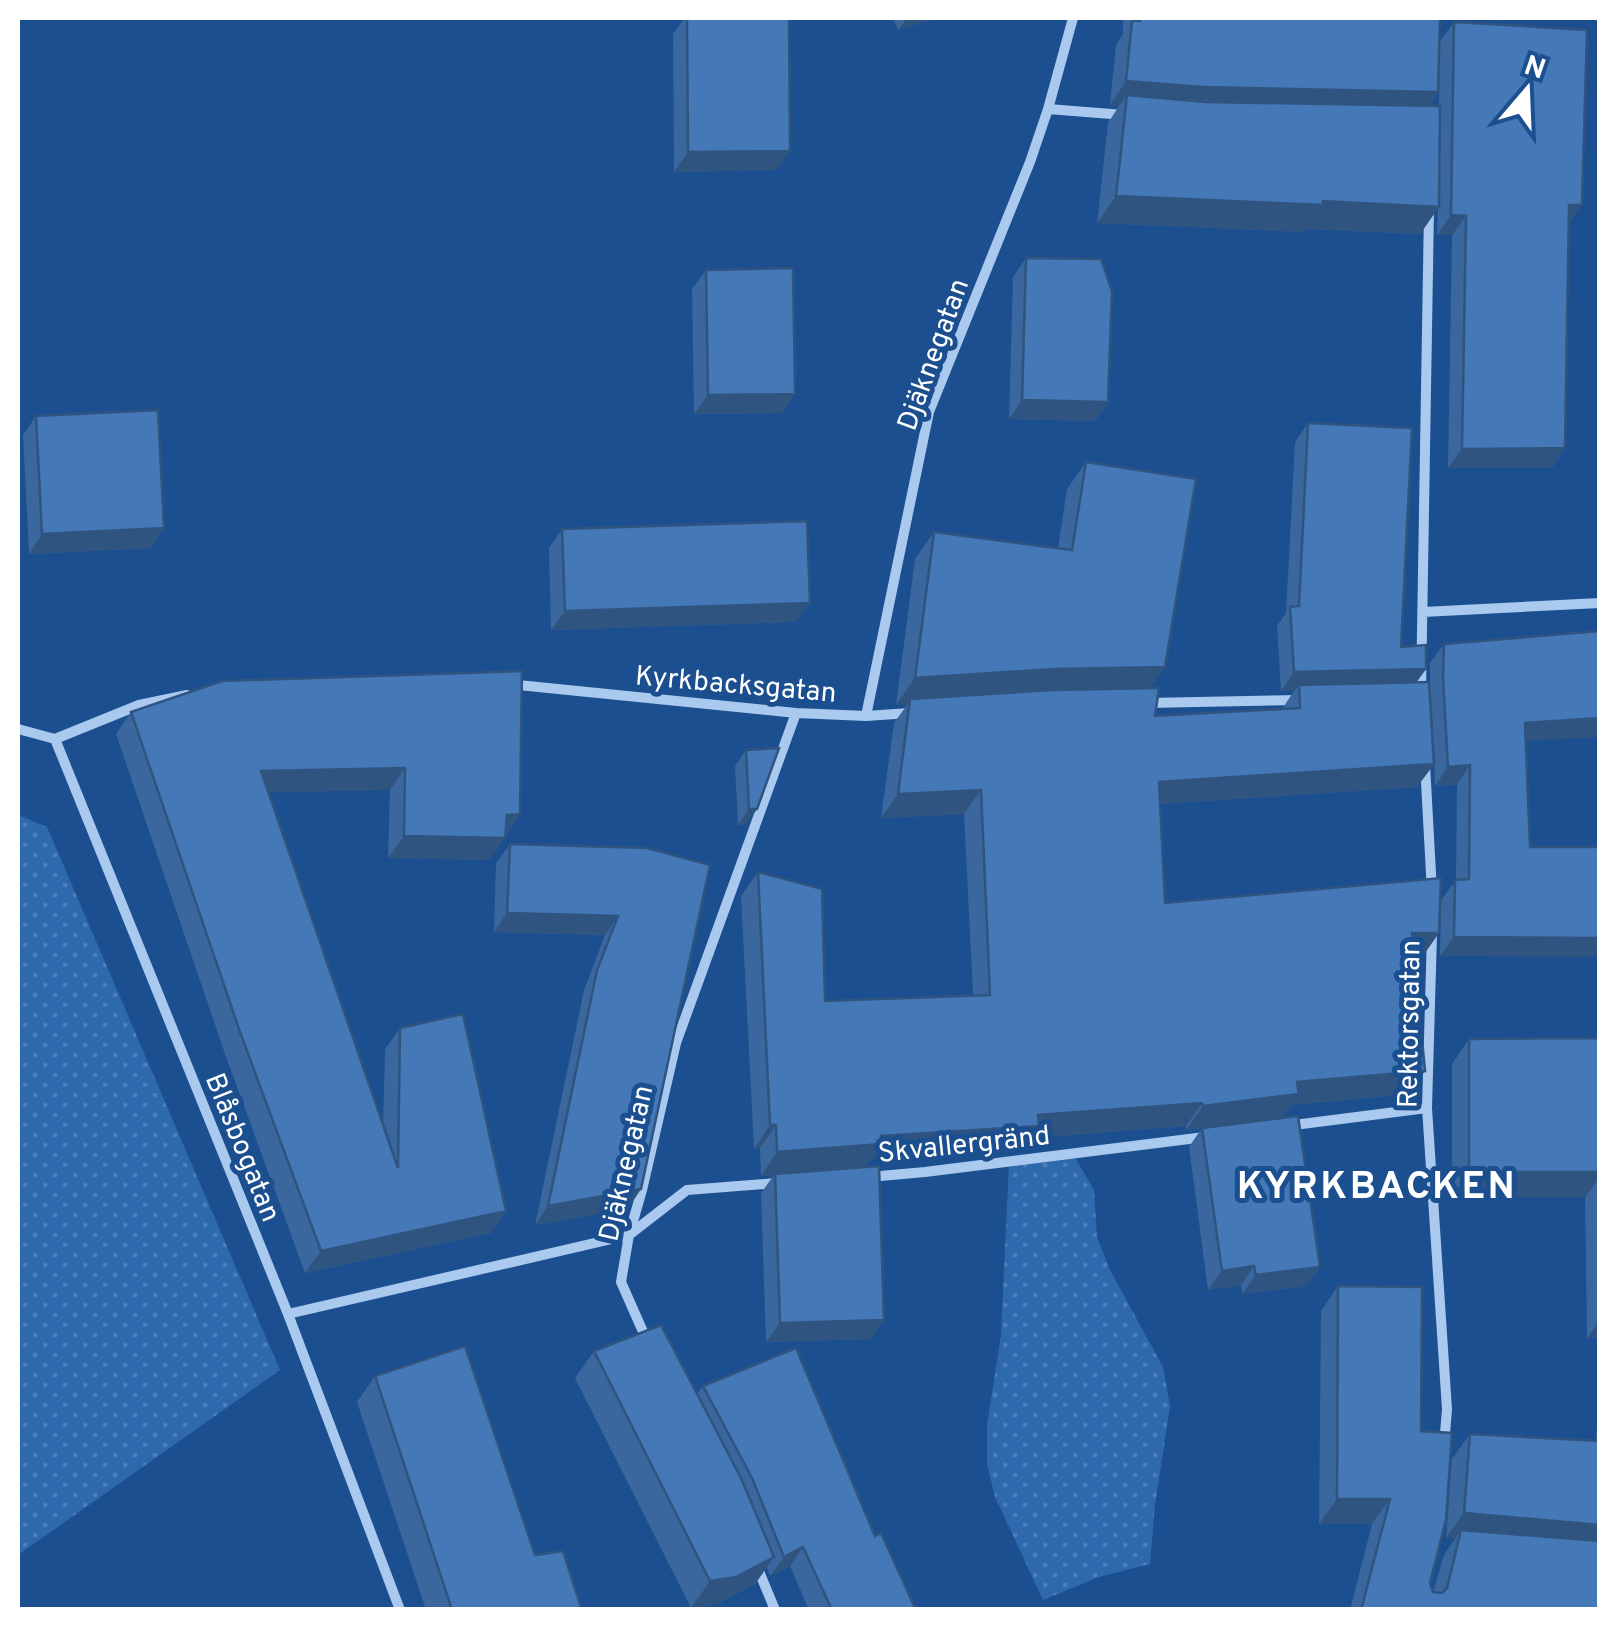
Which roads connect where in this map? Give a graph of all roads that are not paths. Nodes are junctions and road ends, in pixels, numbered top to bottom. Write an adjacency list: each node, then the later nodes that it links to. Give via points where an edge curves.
1 (1073, 18): 2 (street, Djäknegatan)
2 (1048, 108): 3 (street); 14 (street, Djäknegatan, via 928,412)
3 (1127, 115)
4 (1429, 203): 6 (street)
5 (1600, 603): 6 (street)
6 (1423, 612): 9 (street, via 1421,698)
7 (488, 685): 13 (street, Kyrkbacksgatan)
8 (203, 695): 16 (street, via 139,705)
9 (1402, 698)
10 (1305, 700): 11 (street)
11 (1132, 703)
12 (922, 712): 14 (street, Kyrkbacksgatan)
13 (796, 713): 14 (street, Kyrkbacksgatan); 25 (street, Djäknegatan, via 676,1043)
14 (866, 716)
15 (18, 729): 16 (street)
16 (56, 739): 26 (street, Blåsbogatan)
17 (1424, 754): 18 (street, Rektorsgatan)
18 (1433, 905)
19 (1432, 923): 20 (street, Rektorsgatan)
20 (1427, 1108): 21 (street); 28 (street, Rektorsgatan, via 1447,1409)
21 (1270, 1128)
22 (1210, 1136): 23 (street, Skvallergränd)
23 (866, 1177)
24 (786, 1183): 25 (street, via 687,1190)
25 (629, 1234): 26 (street); 27 (street, Djäknegatan, via 621,1282)
26 (288, 1314): 30 (street, Blåsbogatan)
27 (654, 1356)
28 (1443, 1468)
29 (752, 1556): 31 (street)
30 (400, 1610)
31 (775, 1610)

